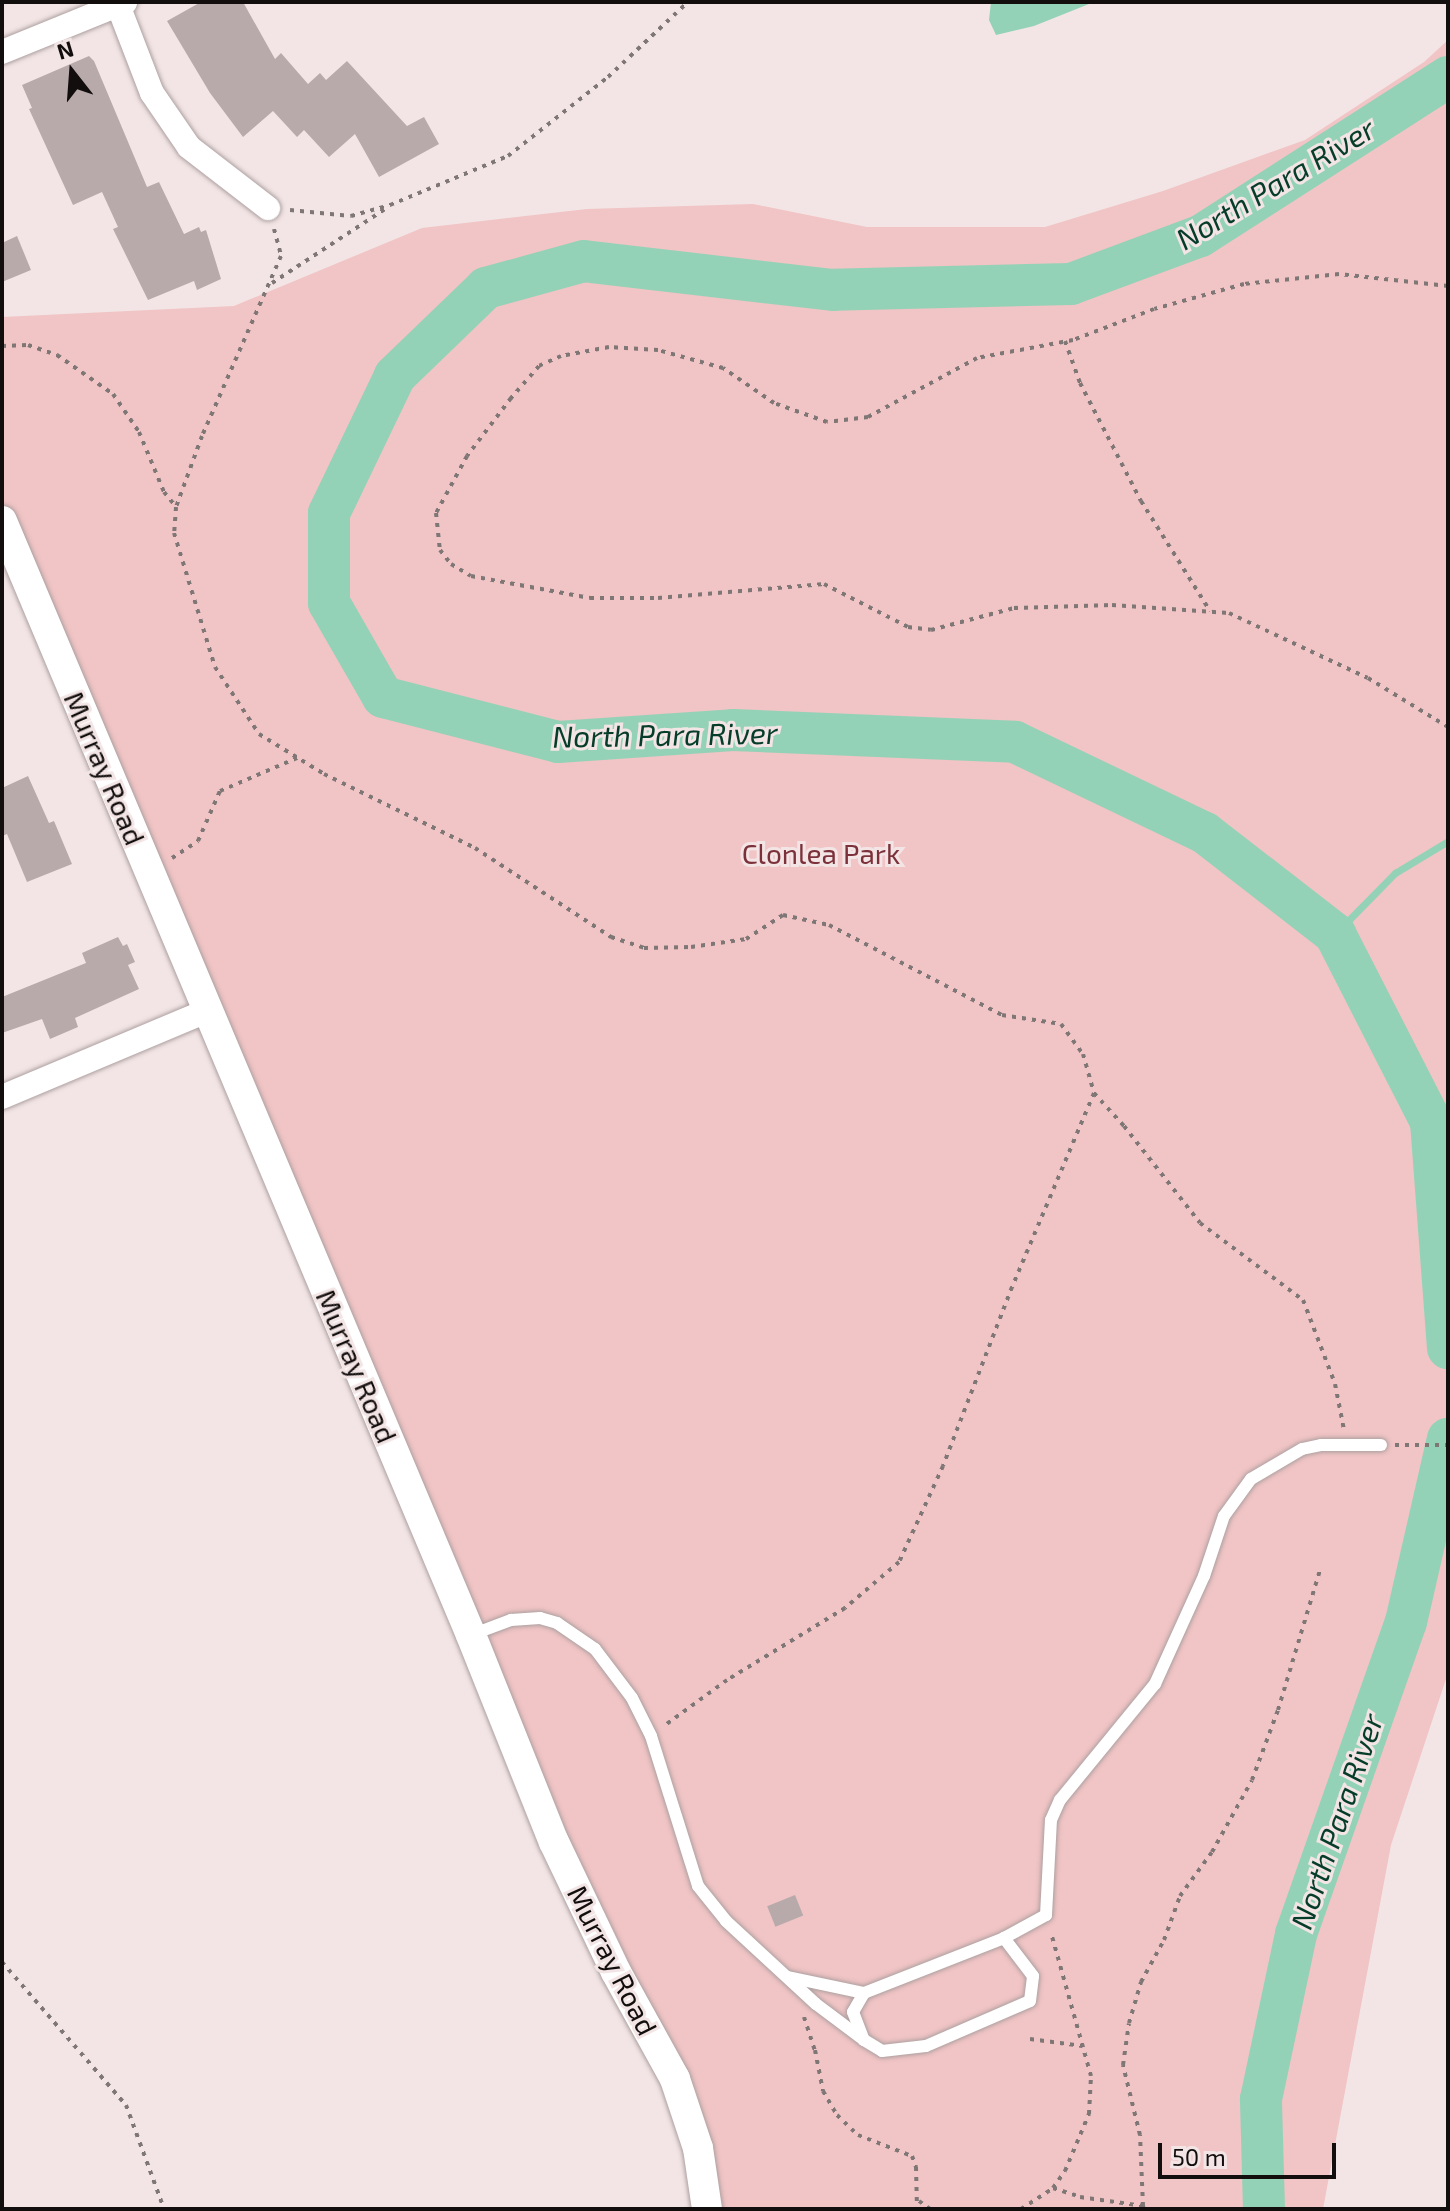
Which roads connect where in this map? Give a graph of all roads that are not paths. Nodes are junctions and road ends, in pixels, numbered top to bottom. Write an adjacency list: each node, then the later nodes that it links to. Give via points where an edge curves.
1 (122, 4): 2 (street); 3 (street, via 152,93 189,147)
2 (2, 52)
3 (268, 208)
4 (2, 521): 5 (street, Murray Road)
5 (207, 1011): 6 (street); 8 (street, Murray Road)
6 (2, 1097)
7 (1381, 1445): 9 (lane, via 1302,1449 1251,1479 1224,1516 1204,1576 1155,1684 1060,1800 1051,1820 1046,1915)
8 (471, 1635): 10 (lane, via 524,1617 557,1623 613,1668 651,1736 698,1886 726,1921); 13 (street, Murray Road, via 554,1842 675,2079 698,2148)
9 (1004, 1938): 11 (lane); 12 (lane, via 1033,1976 1030,2001 926,2046 882,2051)
10 (788, 1977): 11 (lane); 12 (lane)
11 (864, 1993): 12 (lane, via 853,2012)
12 (864, 2040)
13 (707, 2209)

